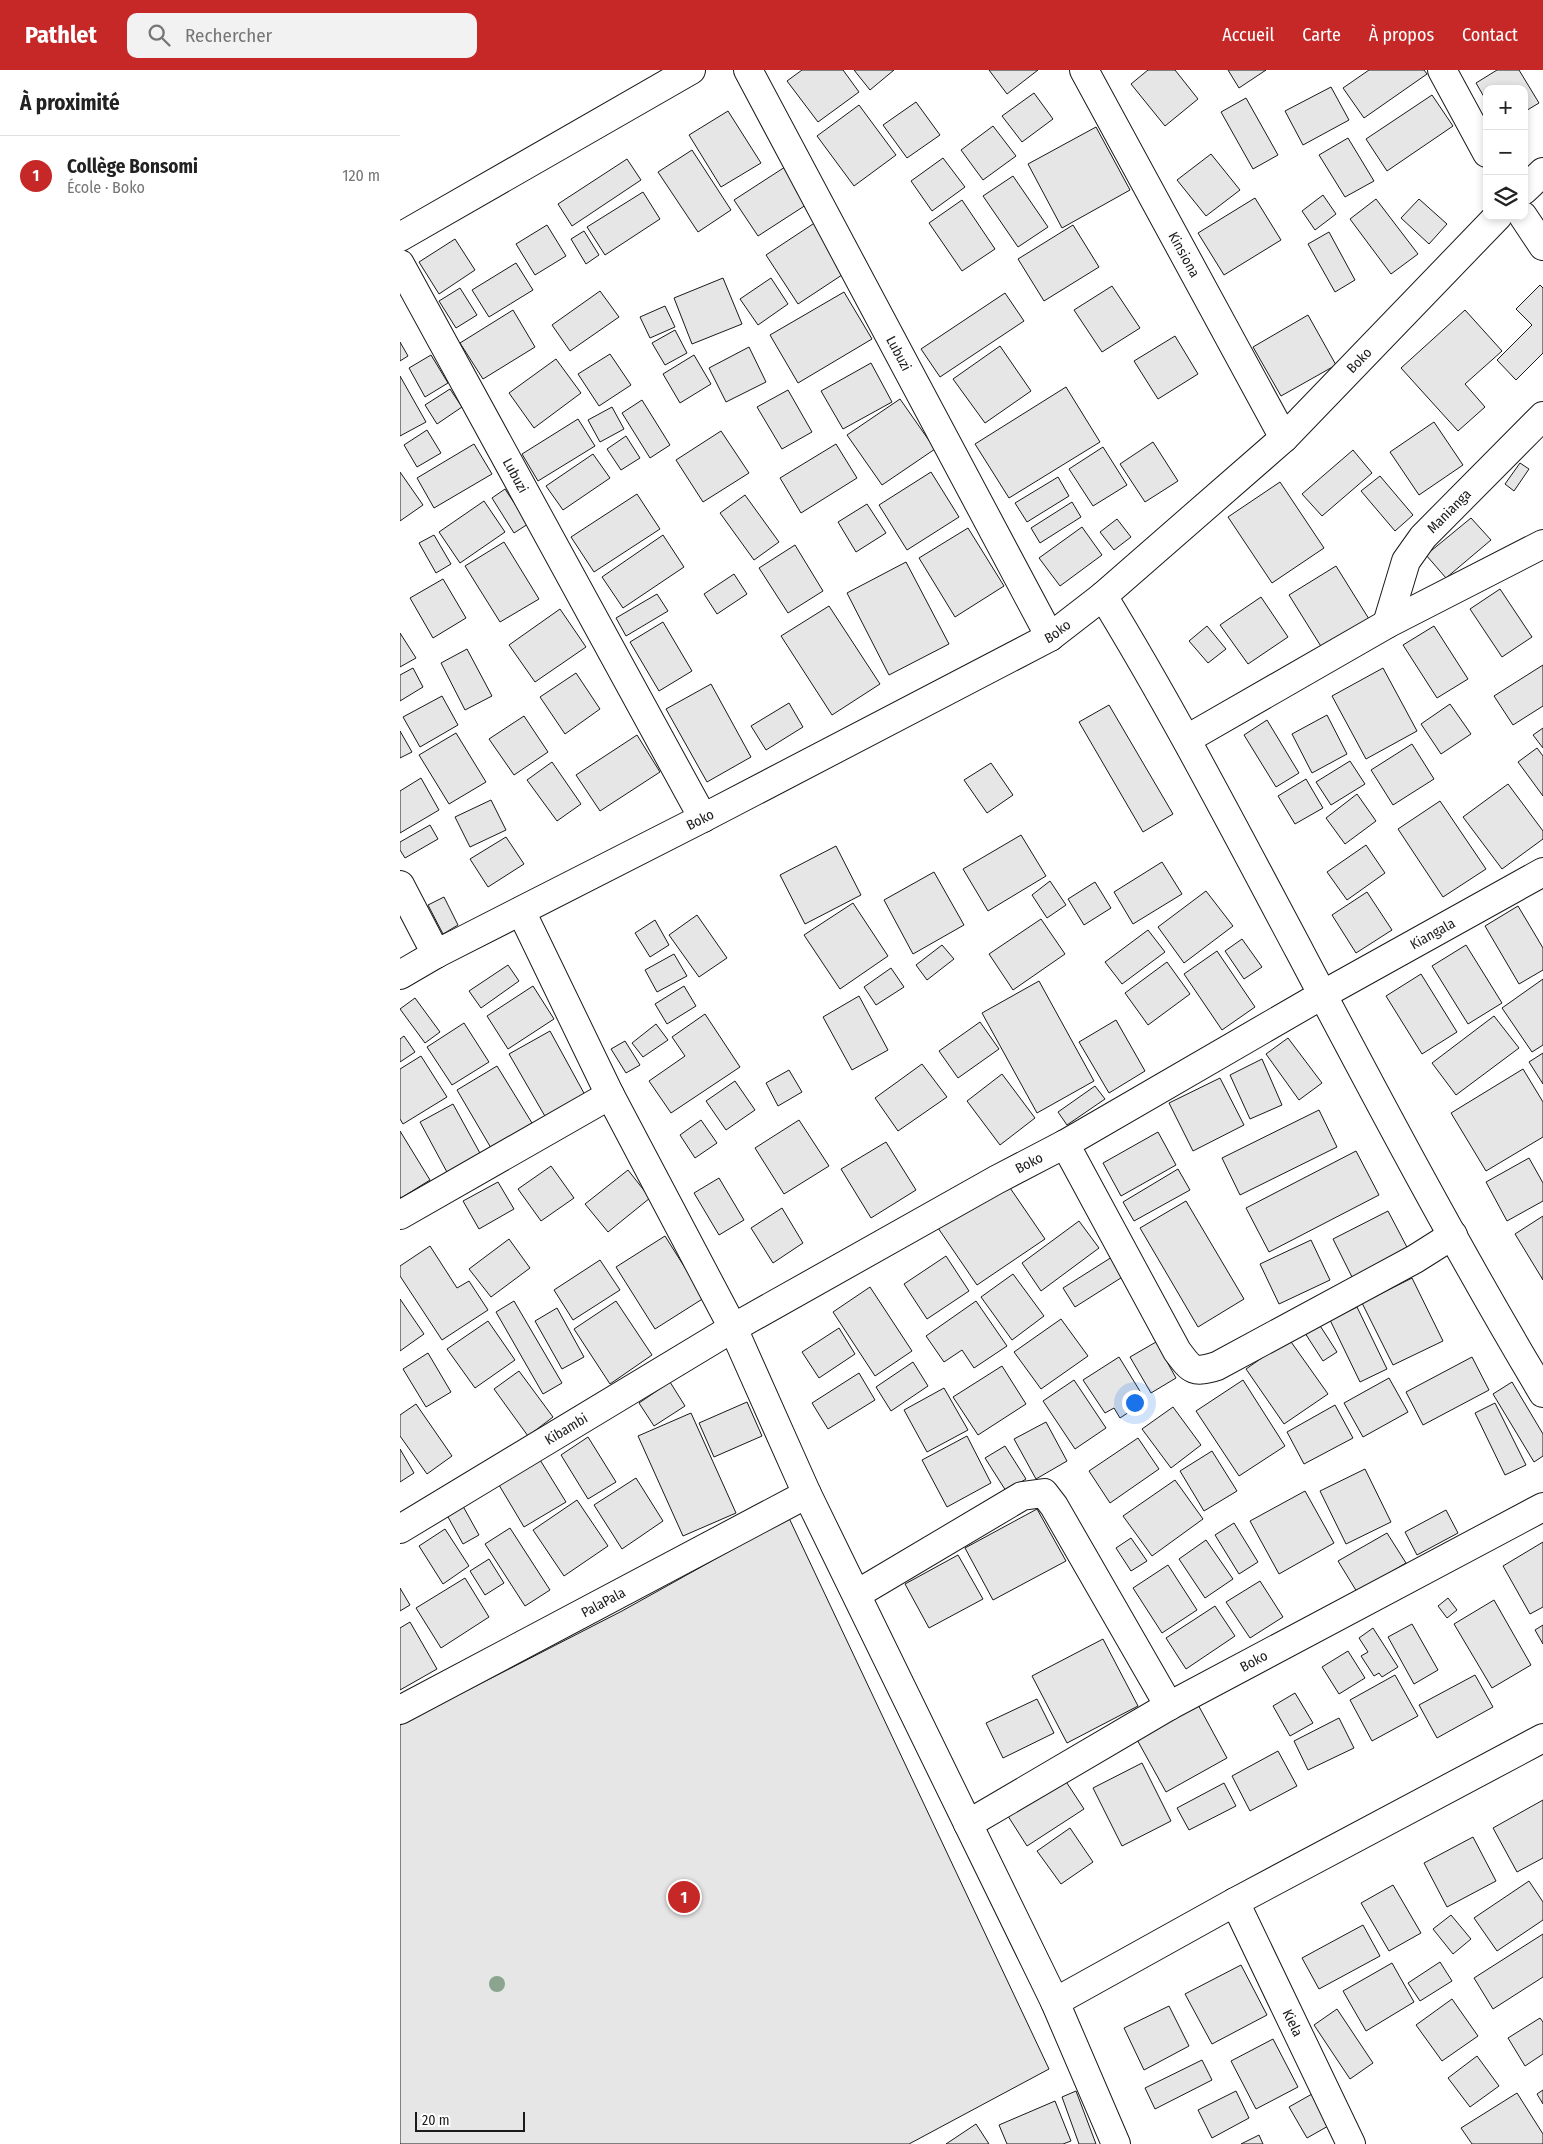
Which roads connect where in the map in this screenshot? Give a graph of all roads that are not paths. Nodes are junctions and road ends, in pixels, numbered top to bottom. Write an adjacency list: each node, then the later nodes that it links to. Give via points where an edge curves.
1 (691, 70): 10 (street)
2 (748, 70): 18 (street, Lubuzi)
3 (1085, 70): 14 (street, Kinsiona)
4 (1442, 70): 5 (street)
5 (1483, 146)
6 (1543, 172): 7 (street)
7 (1528, 186)
8 (1494, 220): 14 (street, Boko)
9 (1526, 220): 11 (street)
10 (400, 237)
11 (1543, 246)
12 (400, 264): 20 (street, Lubuzi)
13 (1543, 416): 17 (street, Manianga, via 1423,537 1406,561)
14 (1284, 438): 16 (street, Boko)
15 (1543, 544): 17 (street)
16 (1103, 596): 18 (street, Boko); 19 (street)
17 (1387, 624): 19 (street)
18 (1050, 637): 20 (street, Boko)
19 (1187, 739): 26 (street)
20 (703, 818): 23 (street, Boko)
21 (1543, 872): 26 (street, Kiangala)
22 (400, 884): 24 (street)
23 (521, 911): 24 (street, Boko); 27 (street)
24 (436, 954): 25 (street)
25 (400, 975)
26 (1322, 995): 28 (street, Boko); 30 (street)
27 (610, 1095): 29 (street); 31 (street)
28 (1065, 1144): 30 (street, via 1177,1352 1194,1370 1217,1366 1416,1259); 31 (street, Boko)
29 (400, 1214)
30 (1454, 1235): 32 (street)
31 (732, 1328): 33 (street); 35 (street, Kibambi)
32 (1540, 1381)
33 (807, 1494): 36 (street); 38 (street, PalaPala)
34 (1543, 1507): 37 (street, Boko)
35 (400, 1529)
36 (857, 1594): 37 (street, via 1022,1496 1044,1493); 40 (street)
37 (1169, 1706): 40 (street, Boko)
38 (400, 1710)
39 (1543, 1738): 41 (street)
40 (968, 1824): 42 (street)
41 (1235, 1902): 42 (street); 44 (street, Kiela)
42 (1055, 2002): 43 (street)
43 (1116, 2144)
44 (1351, 2144)

